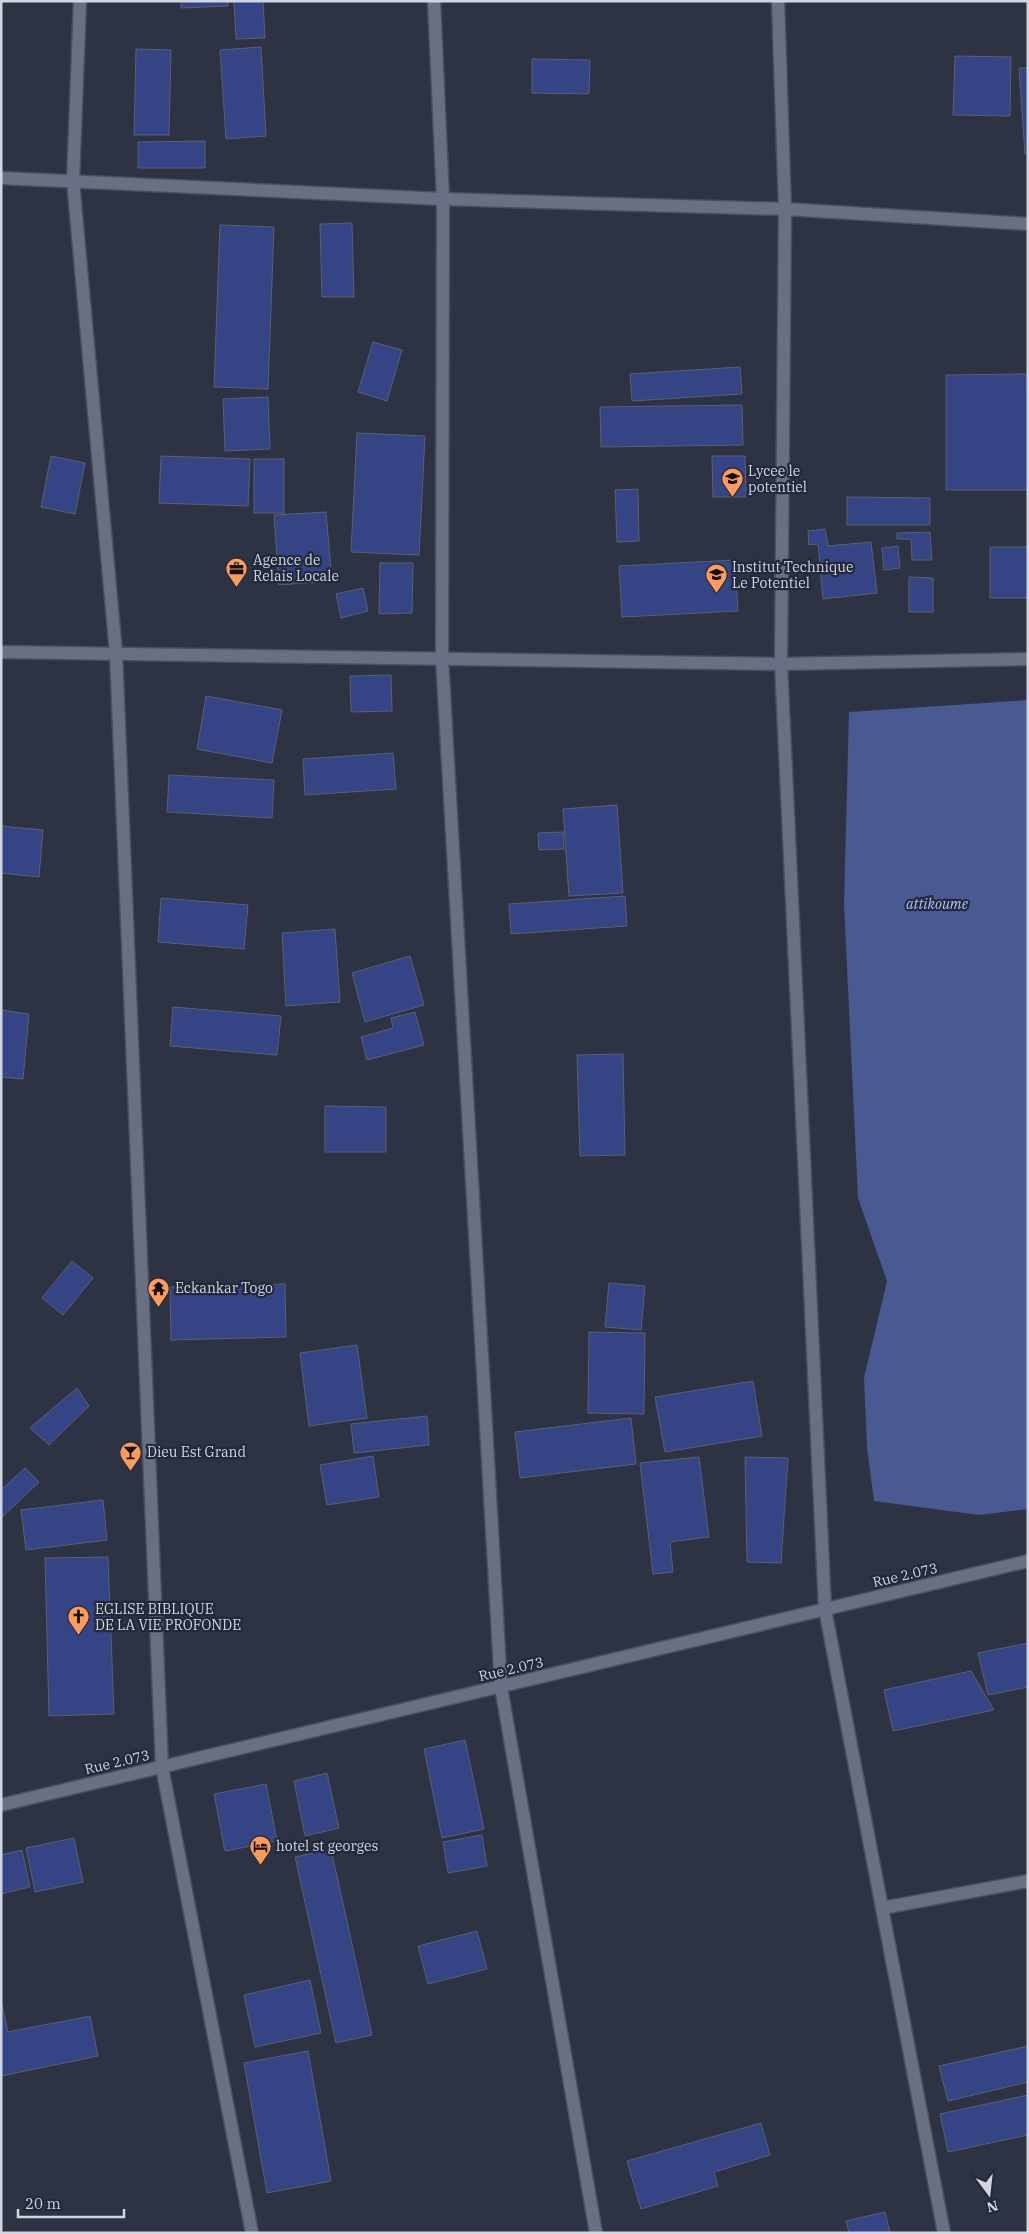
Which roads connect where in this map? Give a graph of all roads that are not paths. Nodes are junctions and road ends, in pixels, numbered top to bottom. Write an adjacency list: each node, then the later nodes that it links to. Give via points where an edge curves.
1 (80, 1): 5 (street)
2 (434, 1): 6 (street)
3 (778, 1): 7 (street)
4 (1, 178): 5 (street)
5 (72, 181): 6 (street); 10 (street)
6 (443, 199): 7 (street); 11 (street)
7 (785, 210): 8 (street); 13 (street)
8 (1028, 224)
9 (1, 652): 10 (street)
10 (116, 653): 11 (street); 17 (street)
11 (442, 658): 13 (street); 16 (street)
12 (1028, 659): 13 (street)
13 (781, 664): 15 (street)
14 (1028, 1561): 15 (street, Rue 2.073)
15 (826, 1609): 16 (street, Rue 2.073); 20 (street)
16 (501, 1687): 17 (street, Rue 2.073); 22 (street)
17 (162, 1767): 18 (street, Rue 2.073); 21 (street)
18 (1, 1805)
19 (1028, 1880): 20 (street)
20 (882, 1908): 23 (street)
21 (252, 2233)
22 (596, 2233)
23 (944, 2233)

